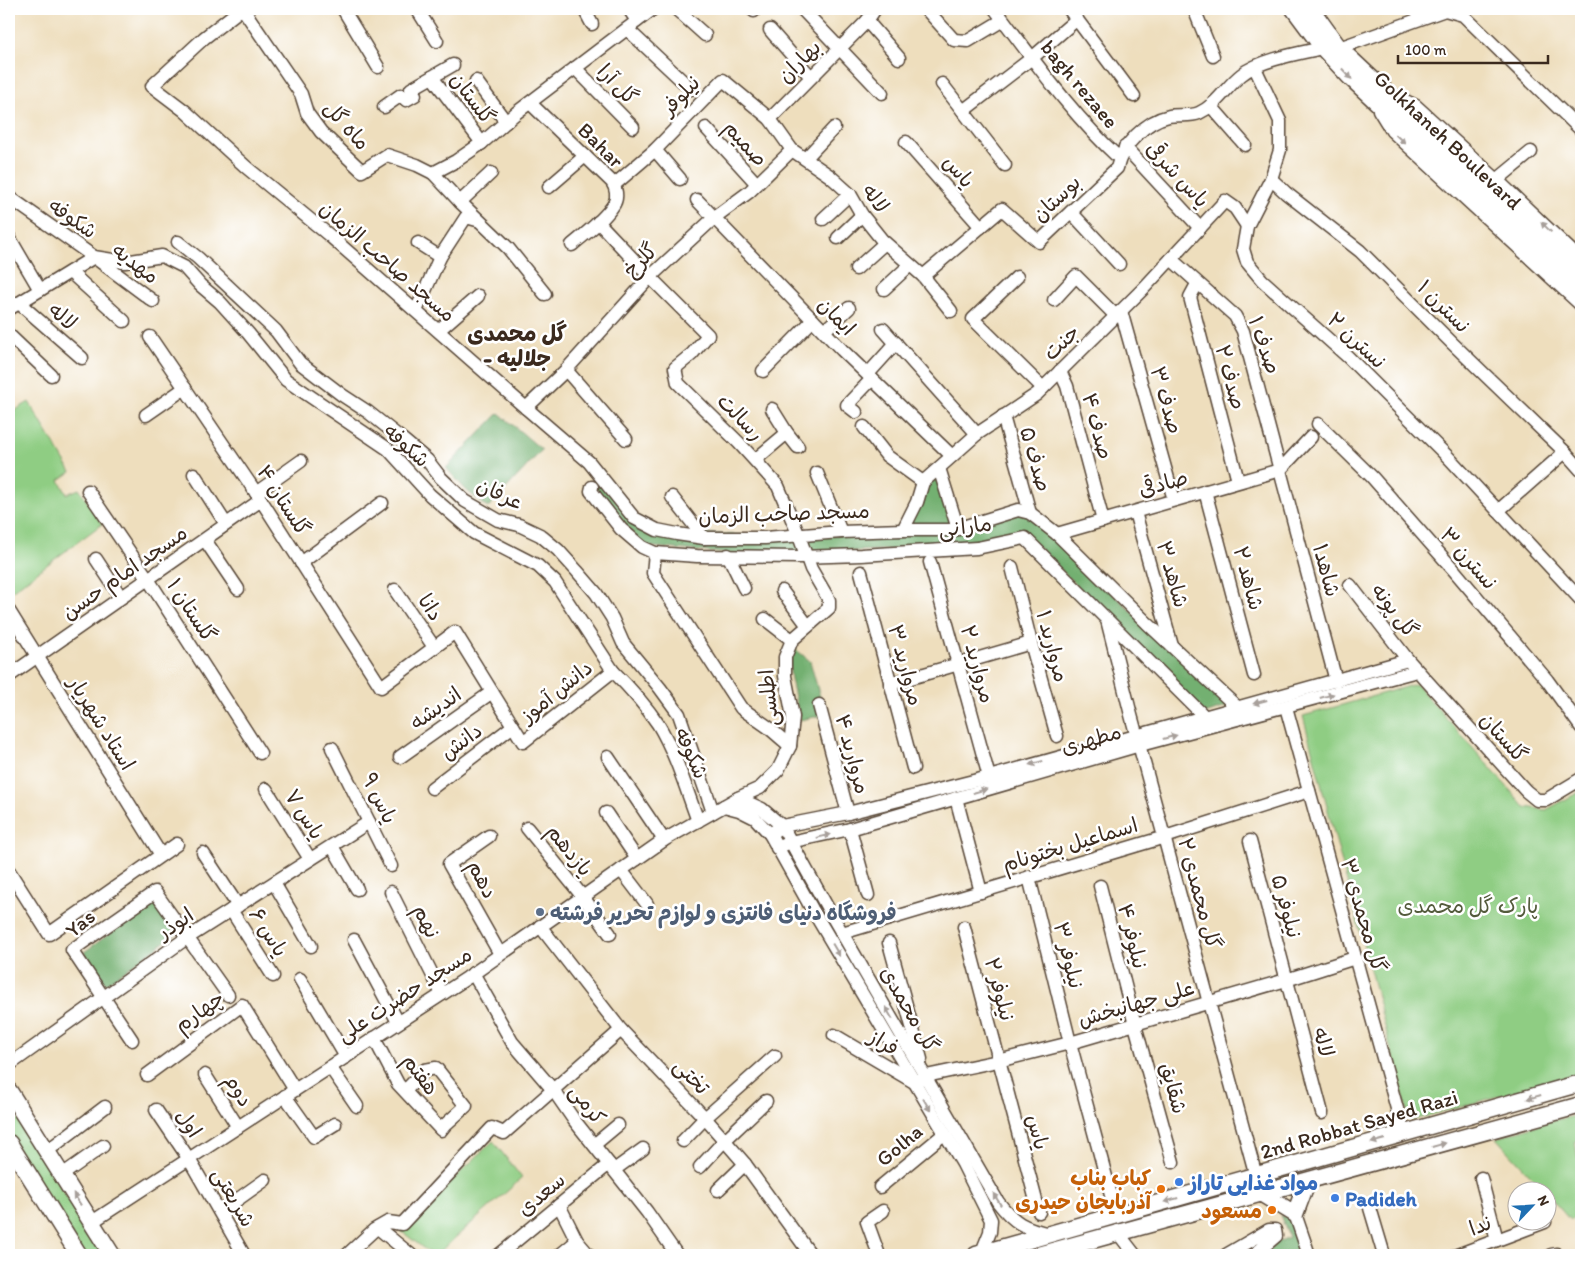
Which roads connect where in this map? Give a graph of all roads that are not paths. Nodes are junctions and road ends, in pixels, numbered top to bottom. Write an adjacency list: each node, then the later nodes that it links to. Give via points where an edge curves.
1 (242, 9): 61 (street, ماه گل, via 301,94 312,120 362,171 388,155); 111 (street, مسجد صاحب الزمان, via 204,38 152,86)
2 (343, 9): 30 (street)
3 (417, 9): 23 (street)
4 (584, 9): 19 (street)
5 (630, 9): 17 (street)
6 (653, 9): 17 (street)
7 (676, 9): 22 (street)
8 (802, 9): 24 (street)
9 (875, 9): 18 (street, بهاران)
10 (926, 9): 16 (street, via 954,40 968,41)
11 (995, 9): 16 (street, bagh rezaee)
12 (1194, 9): 26 (street)
13 (1294, 9): 25 (main road, Golkhaneh Boulevard)
14 (1311, 9): 25 (main road, Golkhaneh Boulevard)
15 (1073, 14): 28 (street); 40 (street)
16 (1003, 20): 28 (street, bagh rezaee)
17 (637, 21): 20 (street)
18 (867, 21): 24 (street, بهاران); 27 (street)
19 (592, 24)
20 (627, 29): 31 (street); 37 (street)
21 (770, 30): 34 (street)
22 (705, 35)
23 (437, 41)
24 (840, 48): 34 (street, بهاران); 38 (street)
25 (1331, 48): 32 (street, via 1273,60); 39 (main road, Golkhaneh Boulevard); 50 (street, via 1445,10 1463,15)
26 (1213, 56)
27 (899, 58)
28 (1032, 58): 44 (street); 56 (street, bagh rezaee, via 1071,109 1101,141)
29 (453, 65): 33 (street)
30 (378, 67)
31 (575, 68): 41 (street); 47 (street, گل آرا)
32 (1255, 68): 42 (street, via 1242,74); 64 (street, نسترن ۲, via 1280,121 1280,150)
33 (432, 77): 43 (street, via 411,89 415,95 406,100 402,95); 52 (street, گلستان)
34 (812, 77): 45 (street, بهاران)
35 (476, 81): 46 (street)
36 (942, 84): 44 (street, یاس)
37 (690, 89)
38 (882, 93)
39 (1378, 94): 65 (street, via 1416,106); 96 (main road, Golkhaneh Boulevard); 104 (main road, Golkhaneh Boulevard); 108 (street, one-way to 108, via 1392,131)
40 (1134, 96)
41 (530, 103): 46 (street); 58 (street, Bahar)
42 (1211, 106): 53 (street); 56 (street, via 1197,114 1168,116 1150,124)
43 (384, 107)
44 (963, 111): 60 (street, یاس)
45 (770, 119): 54 (street, نیلوفر, via 723,80); 55 (street, نیلوفر)
46 (506, 122): 52 (street)
47 (633, 127)
48 (706, 128): 66 (street, صمیم)
49 (834, 128): 59 (street)
50 (1581, 130)
51 (906, 142): 80 (street, یاس)
52 (482, 143): 61 (street)
53 (1245, 145)
54 (655, 150): 63 (street); 67 (street, نیلوفر)
55 (792, 150): 59 (street, لاله); 66 (street, گلرخ)
56 (1122, 152): 73 (street, بوستان, via 1117,168); 81 (street, یاس شرقی)
57 (1531, 152): 65 (street)
58 (585, 156): 67 (street, Bahar); 68 (street)
59 (806, 158): 69 (street, لاله)
60 (1005, 165)
61 (433, 173): 72 (street)
62 (491, 173): 72 (street)
63 (680, 179)
64 (1271, 179): 79 (street, نسترن ۲); 142 (street, نسترن ۱, via 1360,251)
65 (1497, 180): 91 (street, one-way to 65)
66 (757, 184): 75 (street, گلرخ)
67 (614, 185): 78 (street, Bahar, via 614,203)
68 (549, 187)
69 (850, 194): 74 (street, لاله); 76 (street)
70 (9, 197): 88 (street, شکوفه)
71 (697, 200): 75 (street, ایمان)
72 (460, 202): 77 (street)
73 (1071, 212): 80 (street, بوستان, via 1039,242 1002,209); 92 (street)
74 (862, 215): 83 (street); 86 (street, لاله)
75 (715, 217): 98 (street, گلرخ); 114 (street, ایمان)
76 (823, 219)
77 (478, 220): 89 (street, via 466,218); 103 (street, via 508,248)
78 (598, 222): 87 (street, Bahar); 98 (street)
79 (1247, 226): 81 (street, جنت, via 1235,208 1225,201); 160 (street, نسترن ۲, via 1243,249 1248,262 1262,280 1348,357)
80 (981, 227): 97 (street, بوستان)
81 (1200, 228): 90 (street, جنت)
82 (9, 237): 102 (street)
83 (838, 238)
84 (178, 242): 227 (street, عرفان, via 256,311 300,363 427,460 464,501 498,520 540,534 564,557 596,593 623,642 679,714)
85 (418, 243): 89 (street)
86 (885, 243): 93 (street, لاله); 94 (street)
87 (572, 245)
88 (94, 257): 95 (street); 107 (street, مهدیه); 200 (street, شکوفه, via 125,262 162,256 184,267 248,333 286,380 388,450 430,495 474,533 538,566 555,582)
89 (440, 257): 111 (street)
90 (1171, 259): 100 (street, صدف ۱); 113 (street, جنت)
91 (1581, 260)
92 (1119, 264)
93 (910, 265): 97 (street, لاله); 101 (street)
94 (856, 269)
95 (70, 272): 102 (street); 115 (street)
96 (1581, 275)
97 (923, 276): 112 (street, لاله)
98 (650, 277): 123 (street, گلرخ); 144 (street, رسالت, via 708,335 675,368 678,383)
99 (1017, 277): 129 (street, via 973,319)
100 (1197, 284): 147 (street, صدف ۱, via 1235,316 1243,331); 151 (street, صدف ۲, via 1190,297)
101 (884, 289)
102 (40, 290): 109 (street)
103 (545, 294)
104 (1581, 294)
105 (478, 296): 117 (street)
106 (1054, 300): 113 (street, via 1076,276)
107 (153, 301)
108 (1581, 305)
109 (14, 306): 122 (street, لاله)
110 (849, 308): 118 (street)
111 (416, 311): 117 (street, مسجد صاحب الزمان)
112 (951, 311)
113 (1118, 314): 125 (street, جنت); 158 (street, صدف ۳)
114 (813, 320): 118 (street, ایمان); 124 (street)
115 (124, 321)
116 (883, 329): 121 (street)
117 (439, 330): 130 (street, مسجد صاحب الزمان)
118 (824, 331): 127 (street, ایمان)
119 (9, 335): 126 (street)
120 (150, 337): 128 (street, گلستان ۴)
121 (896, 343): 127 (street); 138 (street)
122 (82, 358)
123 (566, 370): 130 (street, گلرخ); 140 (street)
124 (763, 371)
125 (1060, 371): 129 (street, جنت); 163 (street, صدف ۴, via 1067,386)
126 (51, 375)
127 (870, 377): 132 (street, via 847,405); 143 (street, ایمان)
128 (185, 388): 133 (street); 156 (street, گلستان ۴)
129 (1042, 388): 134 (street, جنت)
130 (526, 408): 170 (street, مسجد صاحب الزمان, via 589,462 634,518 657,530)
131 (772, 409): 137 (street)
132 (856, 412)
133 (146, 415)
134 (1003, 416): 138 (street, جنت); 162 (street, صدف ۵)
135 (1318, 424): 211 (street, نسترن ۳, via 1372,477 1453,569 1547,680)
136 (864, 427): 152 (street, via 887,456)
137 (787, 434): 141 (street); 144 (street)
138 (977, 434): 143 (street, جنت)
139 (1311, 437): 147 (street)
140 (626, 440)
141 (798, 447)
142 (1565, 452): 148 (street, نسترن ۱); 160 (street)
143 (952, 456): 146 (street, جنت)
144 (755, 460): 169 (street, رسالت, via 778,486)
145 (301, 461): 156 (street, مسجد امام حسن)
146 (939, 468): 152 (street, جنت); 165 (street)
147 (1280, 470): 151 (street, صادقی); 203 (street, شاهد۱)
148 (1581, 470)
149 (817, 473): 167 (street)
150 (194, 474): 164 (street)
151 (1238, 481): 155 (street, صادقی)
152 (923, 482): 166 (street)
153 (592, 487): 172 (street, مارانی, via 591,491 620,529 642,547)
154 (88, 491): 180 (street, گلستان ۱)
155 (1205, 491): 158 (street, صادقی); 201 (street, شاهد ۲)
156 (258, 496): 164 (street, مسجد امام حسن); 177 (street, گلستان ۴)
157 (672, 497): 170 (street)
158 (1174, 500): 161 (street, صادقی)
159 (382, 503): 177 (street)
160 (1498, 511): 187 (street, نسترن ۲)
161 (1135, 512): 163 (street, صادقی); 194 (street, شاهد ۳)
162 (1030, 513): 165 (street, مسجد صاحب الزمان, via 1018,510); 168 (street)
163 (1103, 521): 168 (street, صادقی)
164 (226, 524): 171 (street, مسجد امام حسن)
165 (958, 528): 166 (street, مسجد صاحب الزمان)
166 (903, 530): 167 (street, مسجد صاحب الزمان)
167 (841, 532): 169 (street, مسجد صاحب الزمان)
168 (1058, 534): 194 (street)
169 (800, 536): 170 (street, مسجد صاحب الزمان); 174 (street, اطلسی)
170 (704, 538)
171 (205, 540): 180 (street, مسجد امام حسن); 183 (street)
172 (655, 552): 173 (street, مارانی); 214 (street, via 653,573 741,708)
173 (728, 555): 174 (street, مارانی); 182 (street)
174 (806, 556): 190 (street, مارانی, via 977,548 1025,538); 191 (street, اطلسی, via 829,600 829,608)
175 (96, 559): 186 (street)
176 (930, 562): 198 (street, مروارید ۲)
177 (301, 563): 195 (street, گلستان ۴, via 380,687)
178 (1012, 566): 193 (street, مروارید ۱)
179 (861, 572): 204 (street, مروارید ۳)
180 (148, 579): 186 (street, مسجد امام حسن); 216 (street, گلستان ۱)
181 (1350, 585): 197 (street, گل پونه)
182 (744, 588)
183 (238, 589)
184 (395, 590): 195 (street, دانا)
185 (782, 591): 191 (street)
186 (121, 598): 196 (street, مسجد امام حسن)
187 (1581, 600)
188 (9, 611): 196 (street, استاد شهریار)
189 (765, 619): 192 (street)
190 (1107, 620): 209 (street, مارانی); 213 (street, گل محمدی ۲)
191 (808, 626): 192 (street, اطلسی)
192 (792, 640): 214 (street, اطلسی, via 785,657 785,676 793,717)
193 (1031, 643): 198 (street); 212 (street, مروارید ۱)
194 (1172, 646): 208 (street)
195 (434, 647): 205 (street, via 455,632)
196 (37, 656): 202 (street, مسجد امام حسن); 245 (street, استاد شهریار)
197 (1408, 660): 199 (street, گلستان); 203 (street, مطهری)
198 (957, 664): 204 (street); 220 (street, مروارید ۲)
199 (1417, 670): 207 (street, مطهری, one-way to 199); 221 (street, گلستان, via 1537,800 1546,800)
200 (613, 671): 210 (street, دانش آموز, via 523,742); 230 (street, شکوفه, via 657,724 679,769)
201 (1254, 675)
202 (9, 676)
203 (1336, 681): 208 (street, مطهری, one-way to 208)
204 (890, 684): 219 (street, مروارید ۳)
205 (492, 692): 210 (street); 217 (street, اندیشه)
206 (819, 706): 229 (street, مروارید ۴)
207 (1286, 707): 213 (street, مطهری, one-way to 207); 224 (street, گل محمدی ۳)
208 (1238, 708): 209 (street, مطهری)
209 (1205, 717): 213 (street, مطهری)
210 (513, 726): 222 (street, دانش)
211 (1581, 726)
212 (1057, 736)
213 (1138, 741): 220 (street, مطهری, one-way to 220); 226 (street, مطهری, one-way to 213); 237 (street, گل محمدی ۲)
214 (790, 746): 225 (street, اطلسی, via 778,770 760,788)
215 (332, 748): 231 (street, یاس ۹)
216 (260, 753)
217 (400, 757)
218 (608, 757): 238 (street)
219 (913, 768)
220 (988, 777): 229 (street, مطهری)
221 (1581, 779)
222 (432, 788)
223 (266, 789): 246 (street, یاس ۷)
224 (1309, 791): 237 (street, اسماعیل بختونام); 270 (street, گل محمدی ۳)
225 (738, 798): 227 (street, مسجد حضرت علی); 232 (street, گل محمدی, via 762,809)
226 (956, 798): 234 (street, مطهری); 256 (street)
227 (718, 809): 230 (street, مسجد حضرت علی); 235 (street, گل محمدی, via 739,810 755,818)
228 (606, 813): 247 (street)
229 (848, 813): 232 (street, مطهری)
230 (698, 821): 238 (street, مسجد حضرت علی)
231 (369, 822): 242 (street, ابوذر); 248 (street, یاس ۹)
232 (782, 826): 235 (street, مطهری); 240 (street, گل محمدی)
233 (527, 828): 258 (street, یازدهم)
234 (850, 829): 240 (street, مطهری, one-way to 234); 257 (street)
235 (770, 834): 243 (street, گل محمدی)
236 (489, 836): 269 (street, دهم, via 449,864)
237 (1165, 837): 251 (street, اسماعیل بختونام); 278 (street, گل محمدی ۲)
238 (664, 840): 247 (street, مسجد حضرت علی)
239 (1250, 841): 274 (street, نیلوفر ۵)
240 (790, 842): 243 (street, مطهری); 263 (street, گل محمدی)
241 (177, 844): 245 (street)
242 (332, 846): 246 (street, ابوذر); 254 (street)
243 (777, 848): 294 (street, گل محمدی, one-way to 294)
244 (203, 853): 260 (street, یاس ۶)
245 (161, 855): 250 (street, via 48,934)
246 (310, 859): 252 (street, ابوذر)
247 (637, 859): 249 (street, مسجد حضرت علی)
248 (391, 866)
249 (621, 870): 258 (street, مسجد حضرت علی); 259 (street)
250 (9, 871)
251 (1029, 877): 256 (street, اسماعیل بختونام); 285 (street, نیلوفر ۳)
252 (274, 883): 260 (street, ابوذر); 268 (street)
253 (1100, 886): 280 (street, نیلوفر ۴)
254 (357, 889)
255 (391, 892): 275 (street, نهم)
256 (981, 892): 263 (street, اسماعیل بختونام)
257 (868, 895)
258 (583, 897): 261 (street, مسجد حضرت علی); 264 (street, یازدهم)
259 (648, 904)
260 (235, 908): 265 (street, ابوذر); 272 (street, یاس ۶)
261 (540, 926): 269 (street, مسجد حضرت علی); 281 (street, تختی)
262 (964, 928): 288 (street, نیلوفر ۲)
263 (842, 933): 293 (street, گل محمدی, one-way to 263)
264 (610, 934)
265 (186, 939): 276 (street); 277 (street, ابوذر); 277 (street, Yas, via 155,892 72,950)
266 (354, 940): 279 (street)
267 (889, 943): 293 (street)
268 (311, 946)
269 (500, 954): 271 (street, مسجد حضرت علی)
270 (1355, 958): 274 (street, علی جهانبخش); 311 (street, گل محمدی ۳)
271 (473, 973): 275 (street, مسجد حضرت علی); 298 (street, کرمی, via 512,1042)
272 (273, 976)
273 (300, 979): 286 (street)
274 (1286, 980): 278 (street, علی جهانبخش); 305 (street, لاله)
275 (442, 994): 279 (street, مسجد حضرت علی)
276 (228, 995)
277 (103, 998): 284 (street, Yas); 289 (street, ابوذر)
278 (1210, 1003): 280 (street, علی جهانبخش); 325 (street, گل محمدی ۲)
279 (398, 1022): 283 (street, مسجد حضرت علی)
280 (1135, 1025): 285 (street, علی جهانبخش); 320 (street, شقایق)
281 (621, 1030): 298 (street); 306 (street, تختی)
282 (834, 1035): 294 (street, فراز)
283 (374, 1038): 286 (street, مسجد حضرت علی); 297 (street, هفتم, via 398,1084)
284 (132, 1040)
285 (1070, 1043): 288 (street, علی جهانبخش); 332 (street, نیلوفر ۳)
286 (346, 1056): 290 (street, مسجد حضرت علی)
287 (775, 1056): 306 (street)
288 (998, 1062): 293 (street, علی جهانبخش); 337 (street, یاس)
289 (9, 1065)
290 (330, 1067): 299 (street, مسجد حضرت علی); 302 (street)
291 (147, 1075): 299 (street, چهارم, via 242,1004)
292 (205, 1075): 309 (street, دوم)
293 (926, 1076): 294 (street, علی جهانبخش); 339 (street, گل محمدی, one-way to 293)
294 (914, 1082): 310 (street, گل محمدی, one-way to 310)
295 (1581, 1083): 311 (main road, 2nd Robbat Sayed Razi, one-way to 311)
296 (9, 1091): 318 (main road)
297 (405, 1091): 297 (street, هفتم, via 441,1130 466,1106 436,1068 425,1070)
298 (554, 1091): 315 (street, کرمی); 343 (street, via 504,1133 492,1128 402,1224 388,1222)
299 (290, 1093): 307 (street, via 314,1137); 309 (street, مسجد حضرت علی)
300 (766, 1101): 312 (street)
301 (1581, 1105): 328 (main road, 2nd Robbat Sayed Razi, one-way to 301)
302 (357, 1106)
303 (105, 1107): 318 (street)
304 (156, 1110): 319 (street, اول)
305 (1322, 1113)
306 (705, 1118): 312 (street, تختی); 313 (street)
307 (335, 1124)
308 (618, 1125): 315 (street)
309 (238, 1127): 319 (street, مسجد حضرت علی)
310 (944, 1134): 329 (street, Golha); 341 (street, گل محمدی)
311 (1404, 1134): 325 (main road, 2nd Robbat Sayed Razi, one-way to 325)
312 (725, 1140): 321 (street, تختی); 323 (street)
313 (683, 1141)
314 (9, 1143): 351 (main road)
315 (594, 1145): 322 (street, کرمی)
316 (103, 1146): 324 (street)
317 (643, 1149): 322 (street)
318 (47, 1151): 324 (main road)
319 (189, 1159): 336 (street, شریعتی); 342 (street, مسجد حضرت علی)
320 (1173, 1162)
321 (745, 1164): 330 (street); 359 (street, تختی)
322 (611, 1167): 333 (street, سعدی); 358 (street, کرمی)
323 (700, 1167)
324 (62, 1175): 342 (main road, one-way to 324)
325 (1256, 1176): 340 (main road, 2nd Robbat Sayed Razi, one-way to 340)
326 (1481, 1178): 348 (street)
327 (265, 1180): 336 (street)
328 (1307, 1182): 331 (main road, 2nd Robbat Sayed Razi); 338 (main road)
329 (880, 1187)
330 (718, 1190)
331 (1262, 1194): 338 (main road); 345 (main road, 2nd Robbat Sayed Razi)
332 (1112, 1199)
333 (558, 1205): 347 (street); 356 (street, سعدی)
334 (1370, 1208): 366 (street)
335 (882, 1211): 360 (street, via 867,1222)
336 (220, 1212): 353 (street, شریعتی)
337 (1039, 1212)
338 (1295, 1214): 365 (street)
339 (1008, 1215): 341 (street, via 1001,1223 995,1224); 346 (street, گل محمدی, via 1027,1229)
340 (1114, 1216): 345 (main road); 346 (main road, 2nd Robbat Sayed Razi)
341 (991, 1220): 350 (street, via 990,1232)
342 (92, 1222): 352 (main road)
343 (378, 1228): 354 (street); 355 (street)
344 (1518, 1232): 348 (street, ندا)
345 (1118, 1233): 361 (main road, 2nd Robbat Sayed Razi); 362 (street)
346 (1050, 1234): 350 (main road, 2nd Robbat Sayed Razi)
347 (578, 1240): 349 (street); 357 (street)
348 (1497, 1240): 367 (street, ندا)
349 (588, 1254)
350 (978, 1254)
351 (79, 1255)
352 (112, 1255)
353 (244, 1255)
354 (347, 1255)
355 (411, 1255)
356 (499, 1255)
357 (560, 1255)
358 (677, 1255)
359 (811, 1255)
360 (879, 1255)
361 (1038, 1255)
362 (1135, 1255)
363 (1226, 1255): 364 (street, via 1269,1230 1275,1230 1276,1236)
364 (1254, 1255)
365 (1309, 1255)
366 (1384, 1255)
367 (1456, 1255)
368 (1551, 1255): 369 (street)
369 (1556, 1255)

